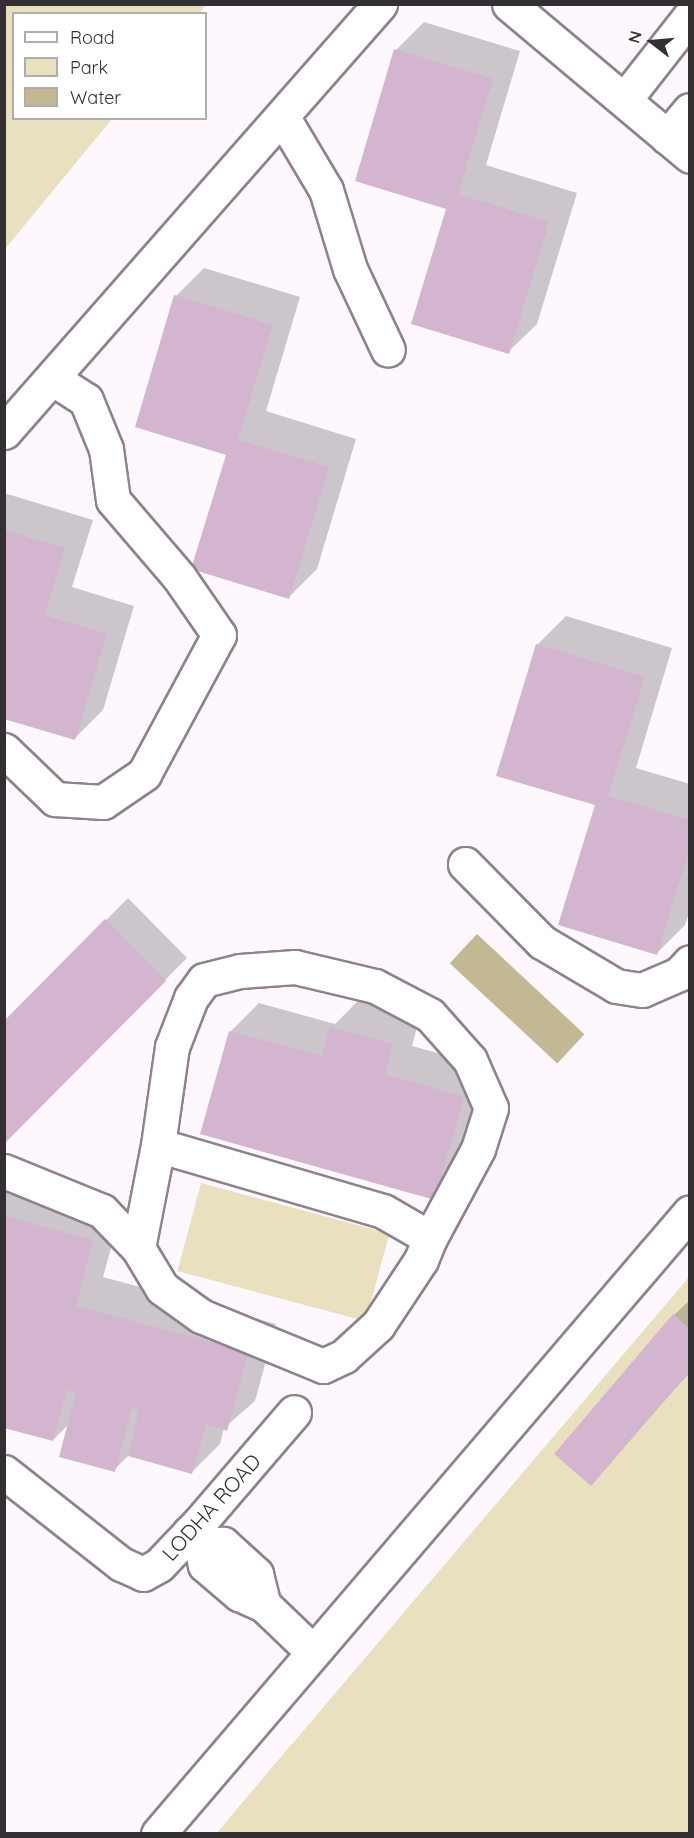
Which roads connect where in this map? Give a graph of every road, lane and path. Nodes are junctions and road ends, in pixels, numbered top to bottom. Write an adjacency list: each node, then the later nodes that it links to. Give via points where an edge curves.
1 (380, 4): 6 (street)
2 (509, 4): 4 (street)
3 (690, 16): 4 (street)
4 (629, 93): 7 (street)
5 (690, 110): 7 (street)
6 (282, 116): 8 (street, via 326,189 350,269); 9 (street)
7 (678, 146)
8 (388, 350)
9 (52, 378): 10 (street); 11 (street, via 86,400 106,448 113,500 179,577 219,636 144,774 102,802 55,799)
10 (4, 432)
11 (4, 750)
12 (465, 864): 13 (street, via 542,942 616,986 642,990 680,974)
13 (690, 962)
14 (158, 1145): 17 (street, via 383,1211); 17 (street, via 172,1047 191,998 204,980 240,971 295,967 375,986 430,1015 470,1059 491,1108 478,1149); 18 (street)
15 (4, 1171): 18 (street, via 102,1210)
16 (690, 1212): 22 (street)
17 (430, 1238): 18 (street, via 421,1260 378,1325 344,1356 323,1366 201,1316 162,1288)
18 (138, 1248)
19 (294, 1412): 21 (street, LODHA ROAD)
20 (4, 1472): 21 (street, LODHA ROAD, via 121,1564 142,1574)
21 (195, 1539): 22 (street, via 205,1565 239,1594 264,1605)
22 (311, 1650): 23 (street)
23 (158, 1833)

